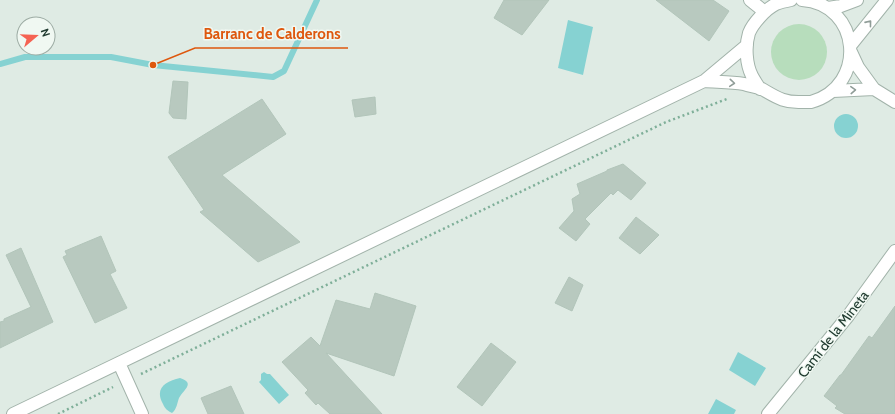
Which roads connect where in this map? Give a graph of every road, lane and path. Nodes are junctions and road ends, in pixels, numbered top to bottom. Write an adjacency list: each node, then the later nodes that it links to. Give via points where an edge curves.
1 (750, 0): 7 (street)
2 (791, 0): 7 (street, via 776,4)
3 (802, 0): 6 (street)
4 (857, 0): 6 (street)
5 (887, 0): 9 (street, one-way to 5)
6 (828, 8): 9 (street, via 839,18 847,31)
7 (765, 12): 8 (street, via 749,32)
8 (747, 45): 10 (street); 11 (street, via 747,61 751,75)
9 (851, 49): 12 (street, via 858,67); 13 (street, via 844,79)
10 (704, 81): 11 (street, one-way to 11, via 743,84); 17 (street)
11 (760, 89): 13 (street, via 791,102 810,102)
12 (874, 89): 13 (street, one-way to 12); 15 (street)
13 (832, 91)
14 (730, 98): 18 (path, via 666,122)
15 (895, 102)
16 (895, 251): 22 (street, Camí de la Mineta, via 848,316)
17 (119, 363): 18 (street); 19 (street)
18 (127, 381): 20 (path); 21 (street)
19 (13, 414)
20 (58, 414)
21 (142, 414)
22 (768, 414)

